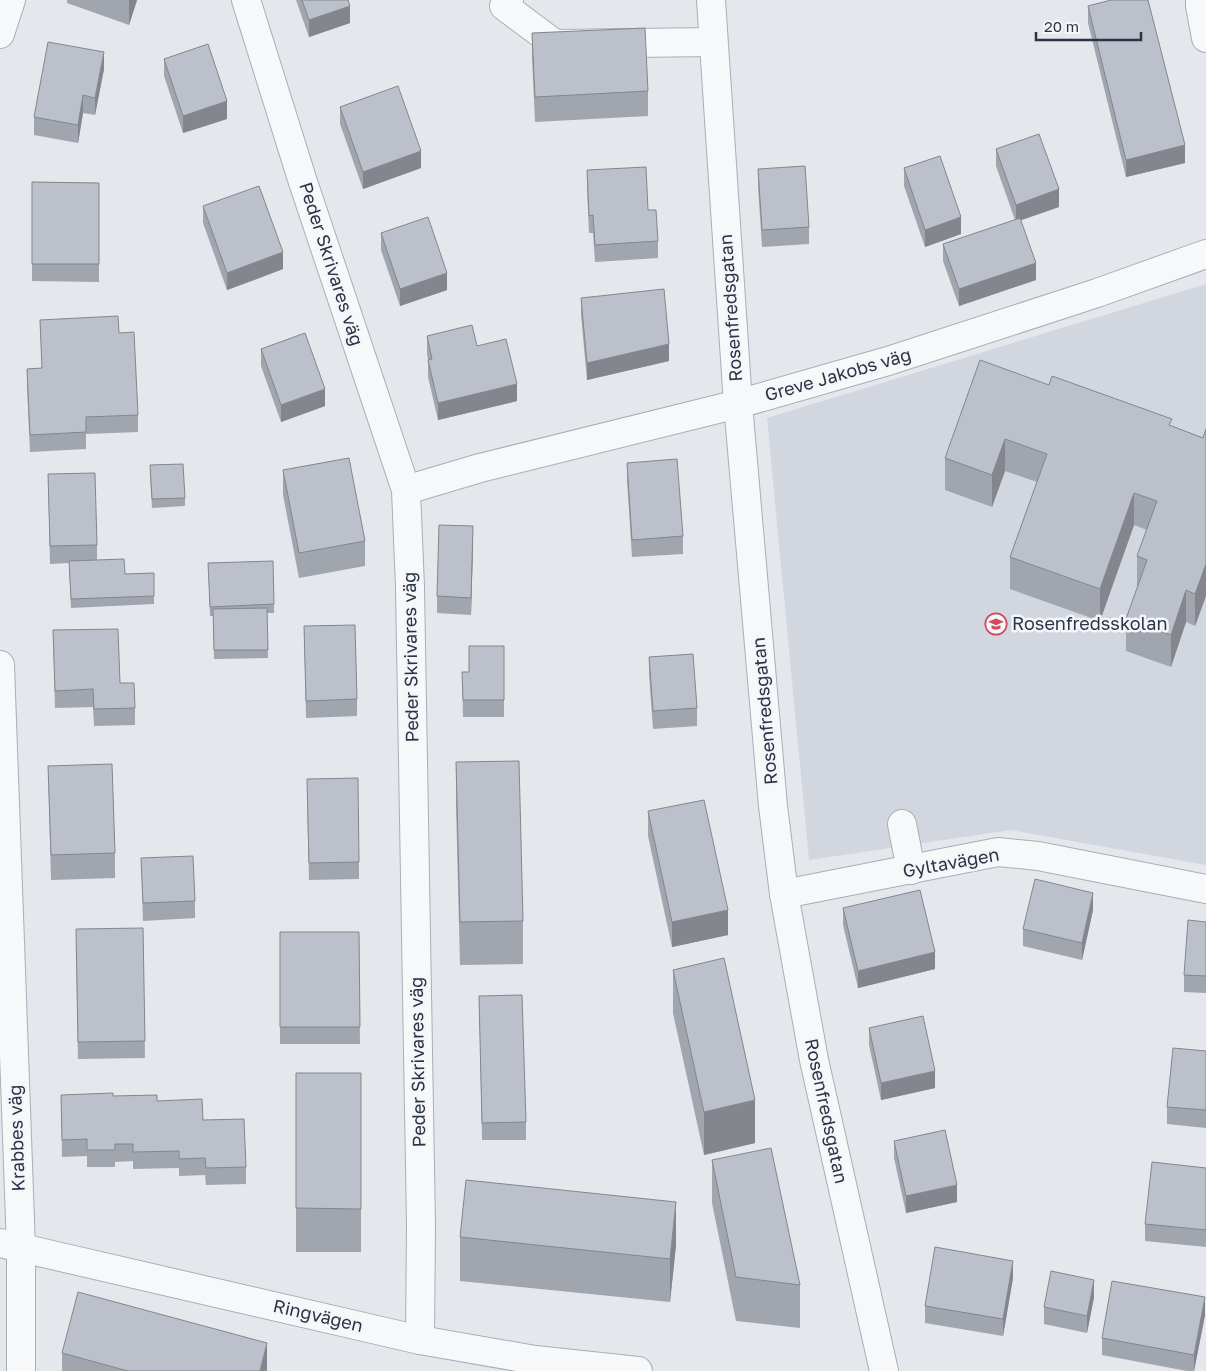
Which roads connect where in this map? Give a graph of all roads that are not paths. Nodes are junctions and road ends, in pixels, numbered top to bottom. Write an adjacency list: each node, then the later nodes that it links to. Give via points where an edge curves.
1 (11, 0): 6 (street)
2 (246, 0): 11 (street, Peder Skrivares väg)
3 (509, 0): 8 (street, via 504,6 555,44)
4 (711, 0): 8 (street, Rosenfredsgatan)
5 (1200, 0): 7 (street)
6 (0, 34)
7 (1206, 38)
8 (713, 42): 10 (street, Rosenfredsgatan)
9 (1206, 254): 10 (street, Greve Jakobs väg, via 888,361)
10 (738, 404): 11 (street, Greve Jakobs väg, via 480,468); 16 (street, Rosenfredsgatan, via 773,806)
11 (406, 490): 18 (street, Peder Skrivares väg, via 421,1226)
12 (0, 665): 17 (street, Krabbes väg)
13 (902, 824): 14 (street)
14 (911, 870): 15 (street, Gyltavägen, via 998,852 1038,856); 16 (street, Gyltavägen)
15 (1206, 889)
16 (784, 894): 22 (street, Rosenfredsgatan, via 814,1060)
17 (11, 1246): 18 (street, Ringvägen); 20 (street, Krabbes väg)
18 (420, 1340): 19 (street, Ringvägen)
19 (535, 1366): 21 (street, Ringvägen)
20 (21, 1371)
21 (638, 1371)
22 (884, 1371)

